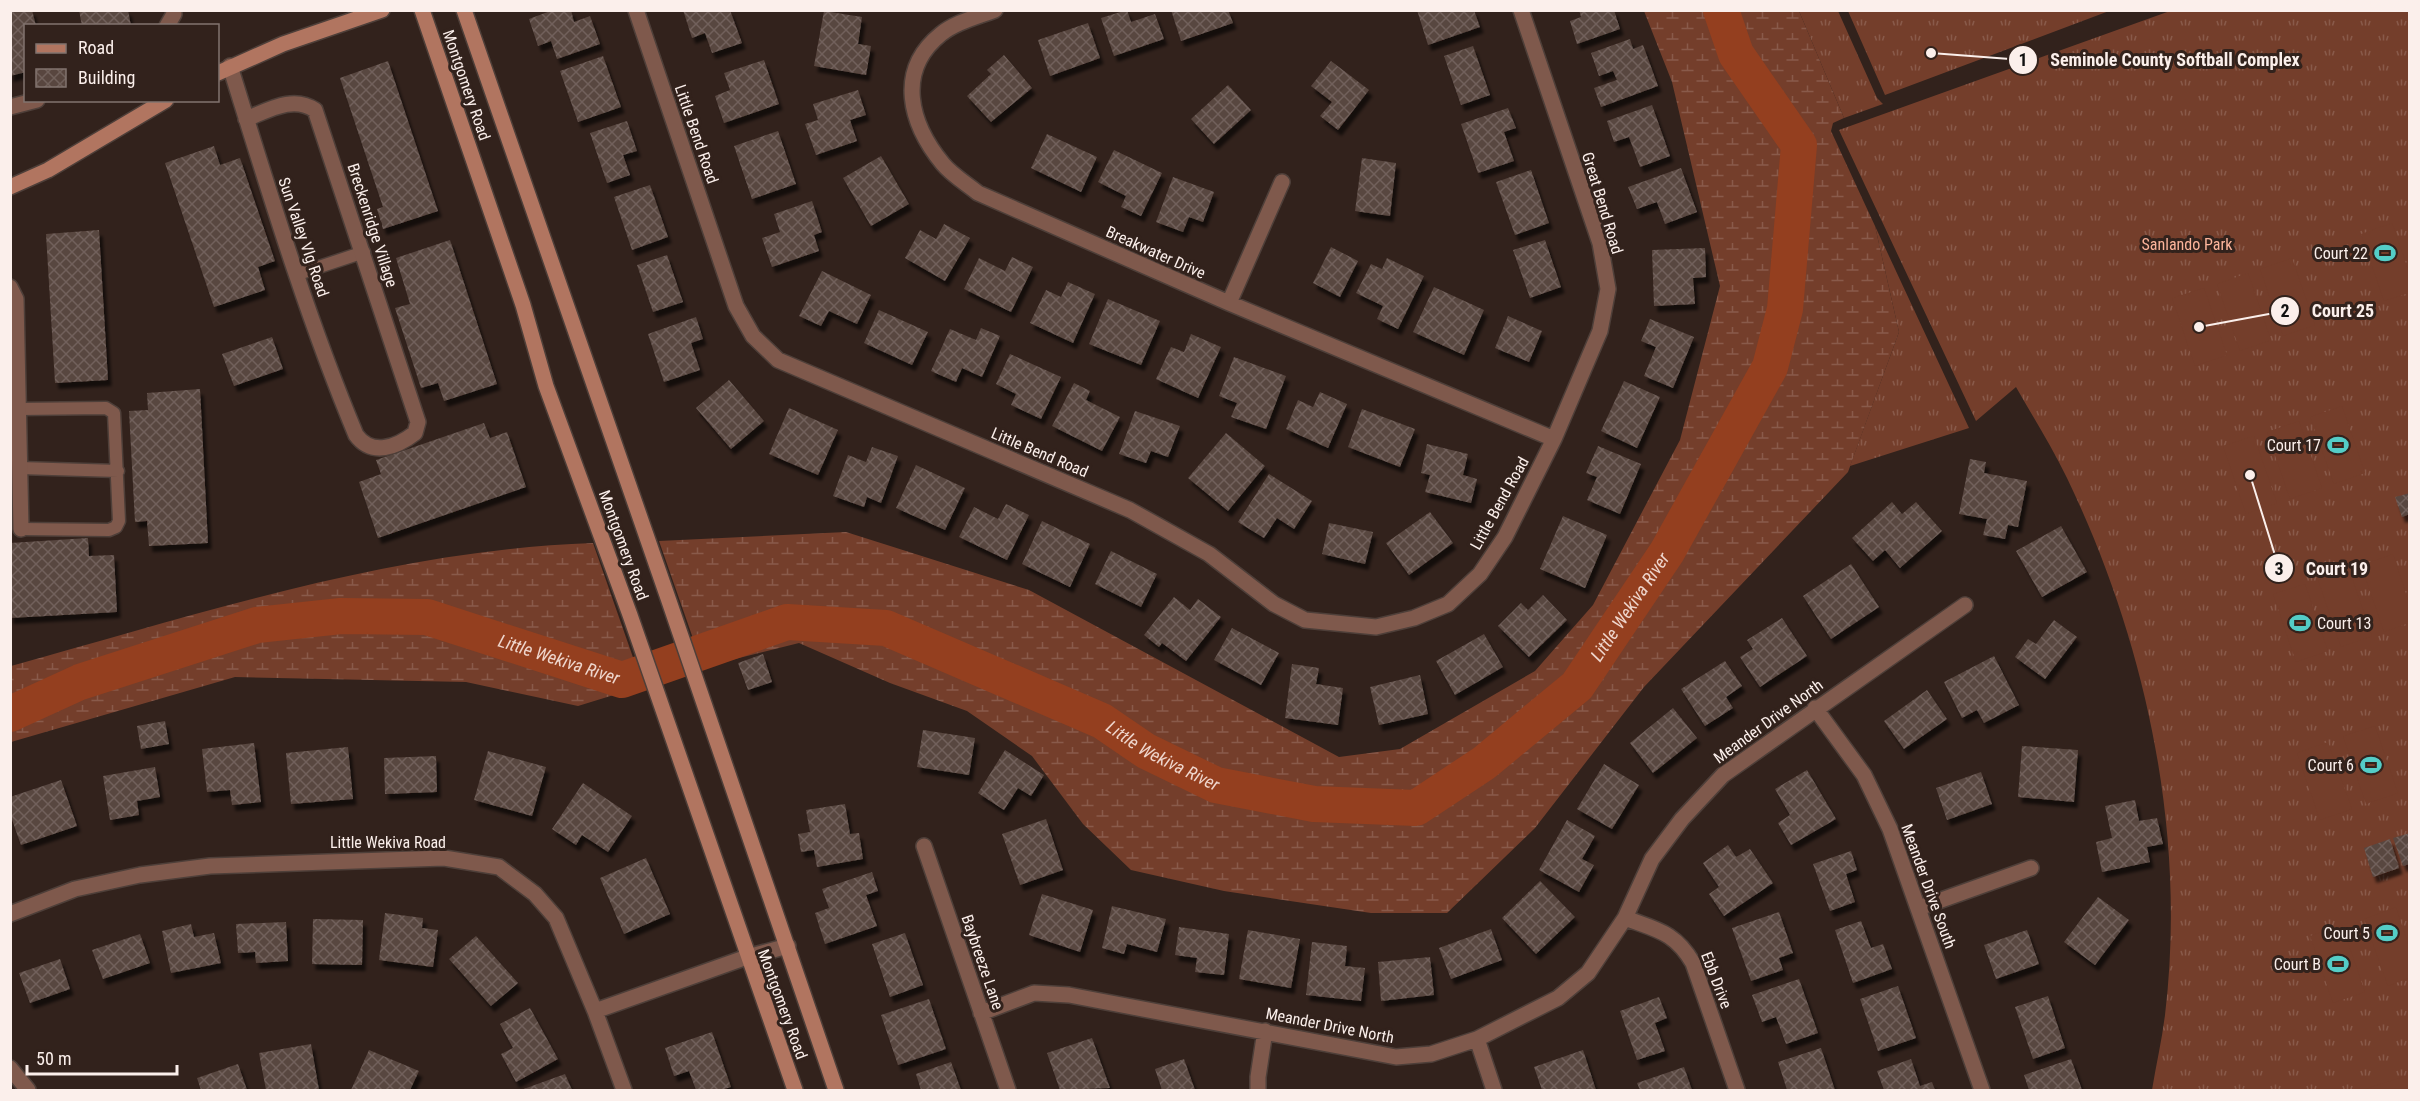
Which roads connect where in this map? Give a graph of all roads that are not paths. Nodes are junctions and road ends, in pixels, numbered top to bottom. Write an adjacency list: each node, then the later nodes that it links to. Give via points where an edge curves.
1 (382, 10): 7 (main road, via 283,44)
2 (422, 10): 32 (main road, Montgomery Road, via 523,305 546,387 630,615)
3 (464, 10): 31 (main road, Montgomery Road)
4 (636, 10): 20 (street, Little Bend Road, via 736,306 753,336 778,360 1130,510 1209,554 1274,604 1305,620 1376,627 1448,604 1480,574 1505,537)
5 (995, 10): 17 (street, Breakwater Drive, via 941,34 918,59 911,100 924,136 944,165 978,193)
6 (1521, 10): 20 (street, Great Bend Road, via 1600,243 1608,289 1600,331)
7 (224, 70): 11 (street, Sun Valley Vlg Road)
8 (29, 102): 10 (street)
9 (163, 102): 13 (main road, via 48,170)
10 (10, 107)
11 (246, 119): 14 (street, Breckenridge Village, via 289,102 305,103 315,110); 15 (street, Sun Valley Vlg Road)
12 (1282, 182): 17 (street)
13 (10, 187)
14 (364, 252): 15 (lane); 19 (street, Breckenridge Village)
15 (298, 273): 19 (street, Sun Valley Vlg Road, via 349,418 363,446 373,448 404,441 415,433)
16 (10, 287): 18 (street, via 16,299)
17 (1229, 303): 20 (street, Breakwater Drive)
18 (19, 409): 21 (street); 22 (lane, via 106,408 114,413)
19 (418, 422)
20 (1554, 439)
21 (20, 468): 22 (lane); 23 (street)
22 (118, 471): 23 (lane, via 116,527)
23 (21, 529)
24 (1965, 605): 25 (street, Meander Drive North)
25 (1815, 708): 28 (street, Meander Drive South, via 1864,775 1890,829); 30 (street, Meander Drive North, via 1723,775 1682,819 1652,859)
26 (924, 846): 34 (street, Baybreeze Lane)
27 (2031, 868): 28 (street)
28 (1919, 908): 46 (street, Meander Drive South)
29 (10, 914): 33 (street, Little Wekiva Road, via 75,888 210,867 444,858 499,867 535,894 556,918)
30 (1625, 918): 36 (street, Meander Drive North, via 1588,973 1558,998); 45 (street, Ebb Drive, via 1669,935 1683,945 1693,963)
31 (788, 946): 32 (street); 41 (main road, Montgomery Road)
32 (747, 957): 33 (street); 40 (main road, Montgomery Road)
33 (595, 1011): 39 (street, Little Wekiva Road)
34 (981, 1013): 35 (street, Meander Drive North, via 1034,993 1069,995); 42 (street, Baybreeze Lane)
35 (1265, 1031): 36 (street, Meander Drive North, via 1396,1057 1431,1054); 43 (street)
36 (1476, 1039): 44 (street)
37 (10, 1068): 38 (street)
38 (28, 1090)
39 (624, 1090)
40 (795, 1090)
41 (836, 1090)
42 (1008, 1090)
43 (1258, 1090)
44 (1494, 1090)
45 (1737, 1090)
46 (1982, 1090)

